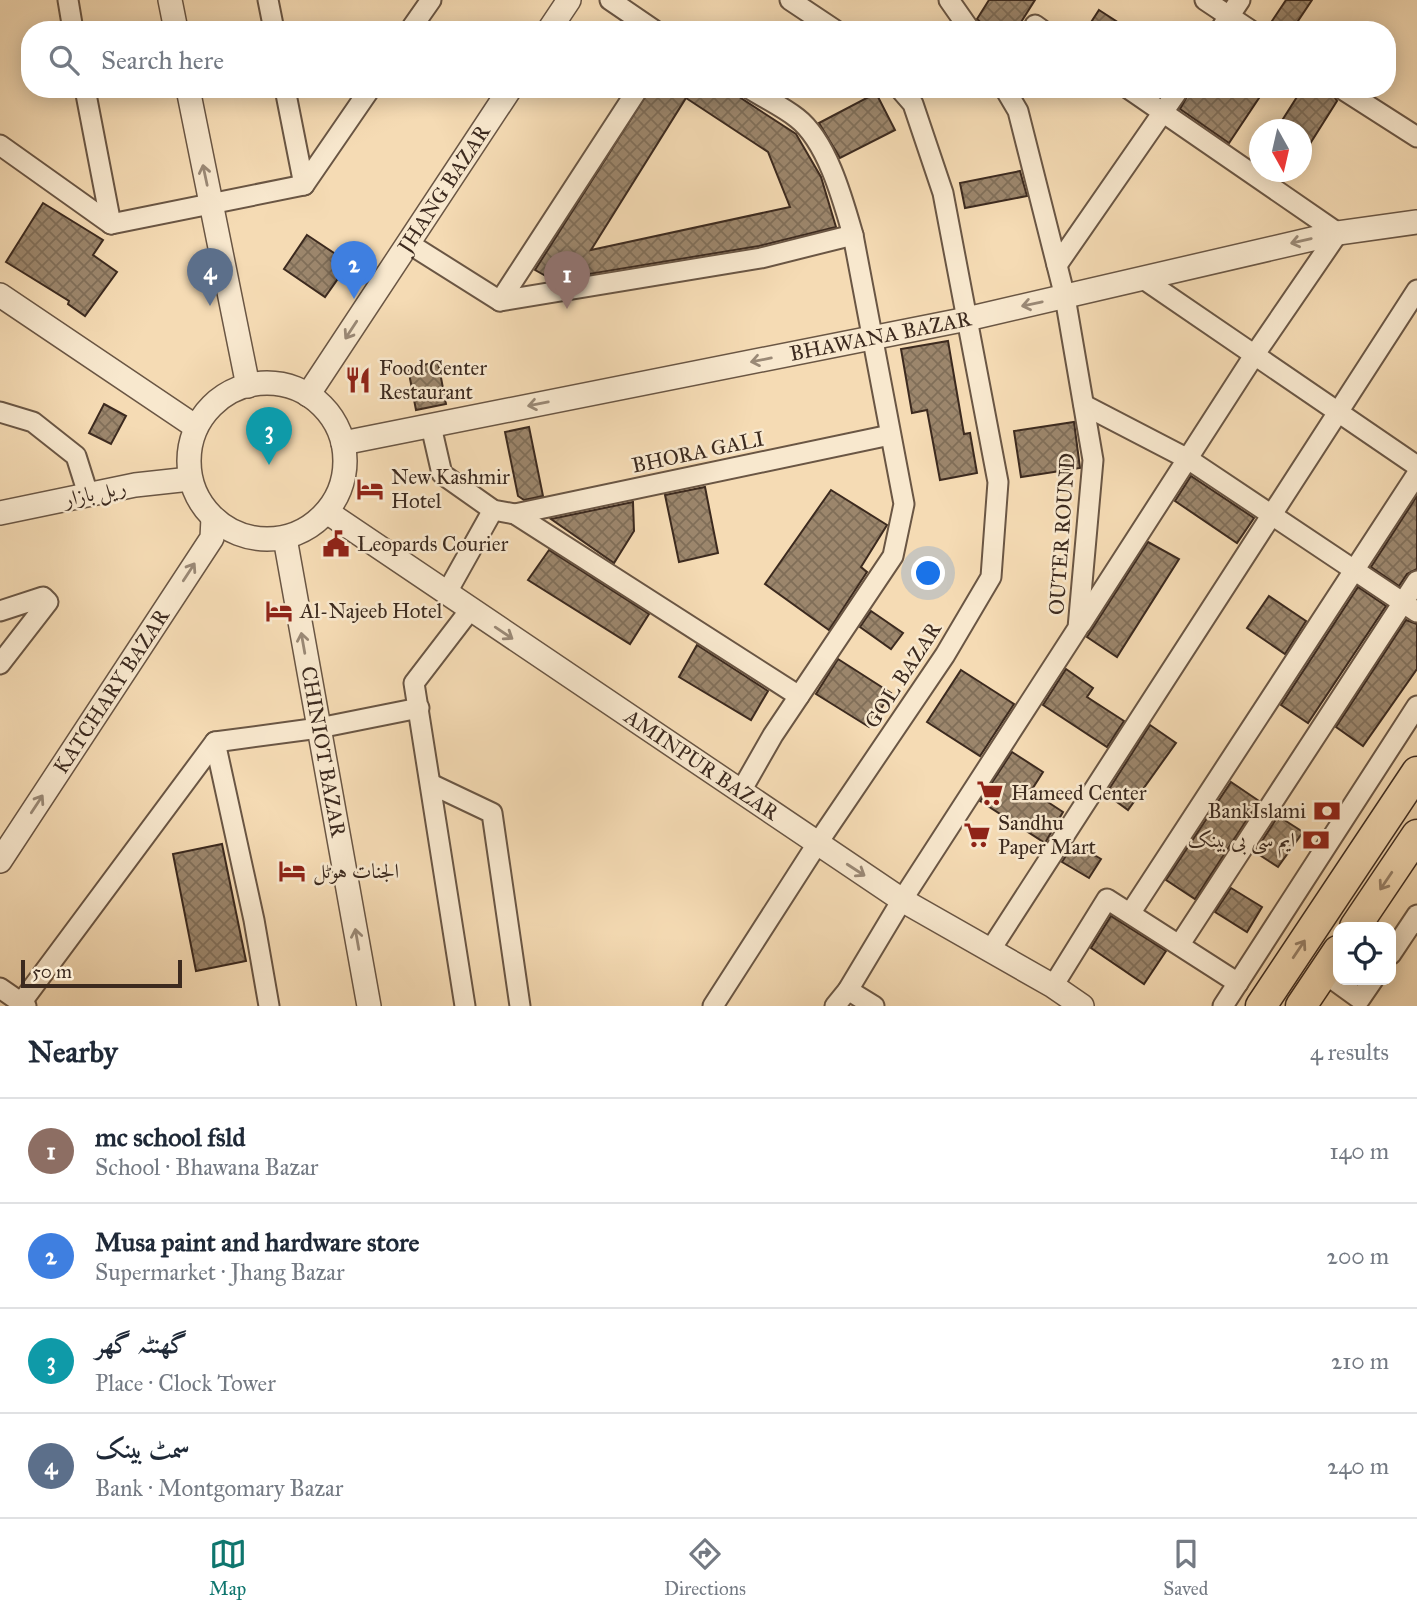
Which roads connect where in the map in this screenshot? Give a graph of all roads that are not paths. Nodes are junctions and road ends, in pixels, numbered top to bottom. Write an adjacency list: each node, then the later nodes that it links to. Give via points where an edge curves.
1 (68, 0): 11 (street)
2 (170, 0): 12 (street)
3 (268, 0): 13 (street)
4 (431, 0): 14 (street)
5 (569, 0): 15 (street)
6 (610, 0): 16 (street)
7 (790, 0): 17 (street)
8 (949, 0): 18 (street)
9 (1205, 0): 10 (street)
10 (1230, 15)
11 (72, 21)
12 (174, 21)
13 (272, 21)
14 (416, 21)
15 (555, 21)
16 (641, 21)
17 (822, 21)
18 (964, 21)
19 (87, 98): 37 (street)
20 (190, 98): 35 (street, one-way to 20)
21 (287, 98): 34 (street)
22 (364, 98): 34 (street)
23 (504, 98): 40 (street, JHANG BAZAR)
24 (632, 98): 46 (street)
25 (765, 98): 39 (street, via 799,119 820,147)
26 (908, 98): 47 (street, GOL BAZAR, via 943,193)
27 (1010, 98): 41 (street, OUTER ROUND, via 1018,111)
28 (1142, 98): 31 (street)
29 (1173, 98): 31 (street)
30 (1356, 98): 32 (street)
31 (1163, 113): 38 (street); 41 (street)
32 (1417, 138)
33 (0, 145): 37 (street)
34 (304, 185): 35 (street)
35 (211, 204): 37 (street); 50 (street)
36 (1417, 222): 38 (street, BHAWANA BAZAR)
37 (111, 224)
38 (1338, 233): 42 (street, BHAWANA BAZAR, one-way to 42); 49 (street)
39 (853, 235): 46 (street, via 761,258); 48 (street)
40 (408, 243): 46 (street); 51 (street, JHANG BAZAR, one-way to 51)
41 (1057, 265): 45 (street, OUTER ROUND)
42 (1142, 278): 45 (street, BHAWANA BAZAR); 49 (street)
43 (1417, 290): 53 (street)
44 (0, 295): 56 (street)
45 (1065, 297): 47 (street, BHAWANA BAZAR, one-way to 47); 52 (street, OUTER ROUND)
46 (500, 301)
47 (967, 319): 48 (street, BHAWANA BAZAR); 88 (street, GOL BAZAR, via 998,482 991,577 945,655)
48 (871, 338): 55 (street, BHAWANA BAZAR, one-way to 55); 57 (street)
49 (1255, 354): 53 (street); 59 (street)
50 (248, 386): 51 (street, via 279,385); 56 (street, via 213,405)
51 (308, 395): 58 (street, via 336,424)
52 (1084, 405): 59 (street); 77 (street, OUTER ROUND, via 1093,460)
53 (1341, 411): 60 (street); 68 (street)
54 (4, 416): 63 (street, via 33,422 76,456)
55 (430, 426): 58 (street, BHAWANA BAZAR); 64 (street, via 442,474)
56 (196, 427): 62 (street, via 188,459)
57 (890, 435): 67 (street, BHORA GALI); 79 (street, via 904,504 893,556)
58 (343, 443): 65 (street, via 345,467)
59 (1188, 459): 68 (street); 77 (street)
60 (1417, 466)
61 (1417, 474): 71 (street)
62 (190, 479): 63 (street, ریل بازار); 69 (street)
63 (88, 494): 66 (street, ریل بازار)
64 (494, 510): 67 (street); 73 (street)
65 (327, 512): 70 (street, via 308,528); 73 (street, AMINPUR BAZAR)
66 (0, 513)
67 (515, 513): 79 (street)
68 (1272, 516): 71 (street); 96 (street)
69 (213, 518): 70 (street, via 234,533 259,539); 89 (street, KATCHARY BAZAR, one-way to 69, via 212,538)
70 (285, 538): 82 (street, CHINIOT BAZAR, one-way to 70)
71 (1354, 573): 74 (street); 91 (street)
72 (1417, 581): 74 (street)
73 (446, 593): 75 (street, AMINPUR BAZAR)
74 (1410, 608): 94 (street)
75 (470, 610): 81 (street, via 414,682); 86 (street, AMINPUR BAZAR, one-way to 86)
76 (0, 611): 78 (street, via 43,597 48,602)
77 (1078, 628): 90 (street, OUTER ROUND)
78 (0, 664)
79 (799, 696): 86 (street)
80 (1417, 706): 98 (street)
81 (419, 708): 82 (street); 85 (street)
82 (319, 728): 83 (street); 106 (street, CHINIOT BAZAR, one-way to 82)
83 (215, 742): 103 (street); 105 (street)
84 (1417, 772): 114 (main road, one-way to 84)
85 (433, 785): 107 (street); 108 (street, via 492,813)
86 (741, 791): 88 (street, AMINPUR BAZAR)
87 (1417, 835): 93 (main road, one-way to 93)
88 (817, 844): 90 (street, AMINPUR BAZAR, one-way to 90); 109 (street, GOL BAZAR)
89 (0, 861)
90 (902, 900): 96 (street, AMINPUR BAZAR); 102 (street, OUTER ROUND)
91 (1131, 912): 94 (street); 100 (street, via 1107,899)
92 (1417, 915): 95 (street)
93 (1357, 922)
94 (1180, 944): 98 (street)
95 (1396, 946)
96 (991, 949): 100 (street, AMINPUR BAZAR)
97 (1331, 962): 104 (street); 115 (main road); 116 (main road)
98 (1238, 983): 113 (street)
99 (1370, 985): 104 (street)
100 (1053, 986): 112 (street, AMINPUR BAZAR)
101 (0, 988): 103 (street)
102 (848, 990): 110 (street, OUTER ROUND); 111 (street)
103 (23, 1004)
104 (1361, 1004)
105 (269, 1006)
106 (369, 1006)
107 (465, 1006)
108 (520, 1006)
109 (713, 1006)
110 (835, 1006)
111 (874, 1006)
112 (1082, 1006)
113 (1223, 1006)
114 (1261, 1006)
115 (1301, 1006)
116 (1321, 1006)

